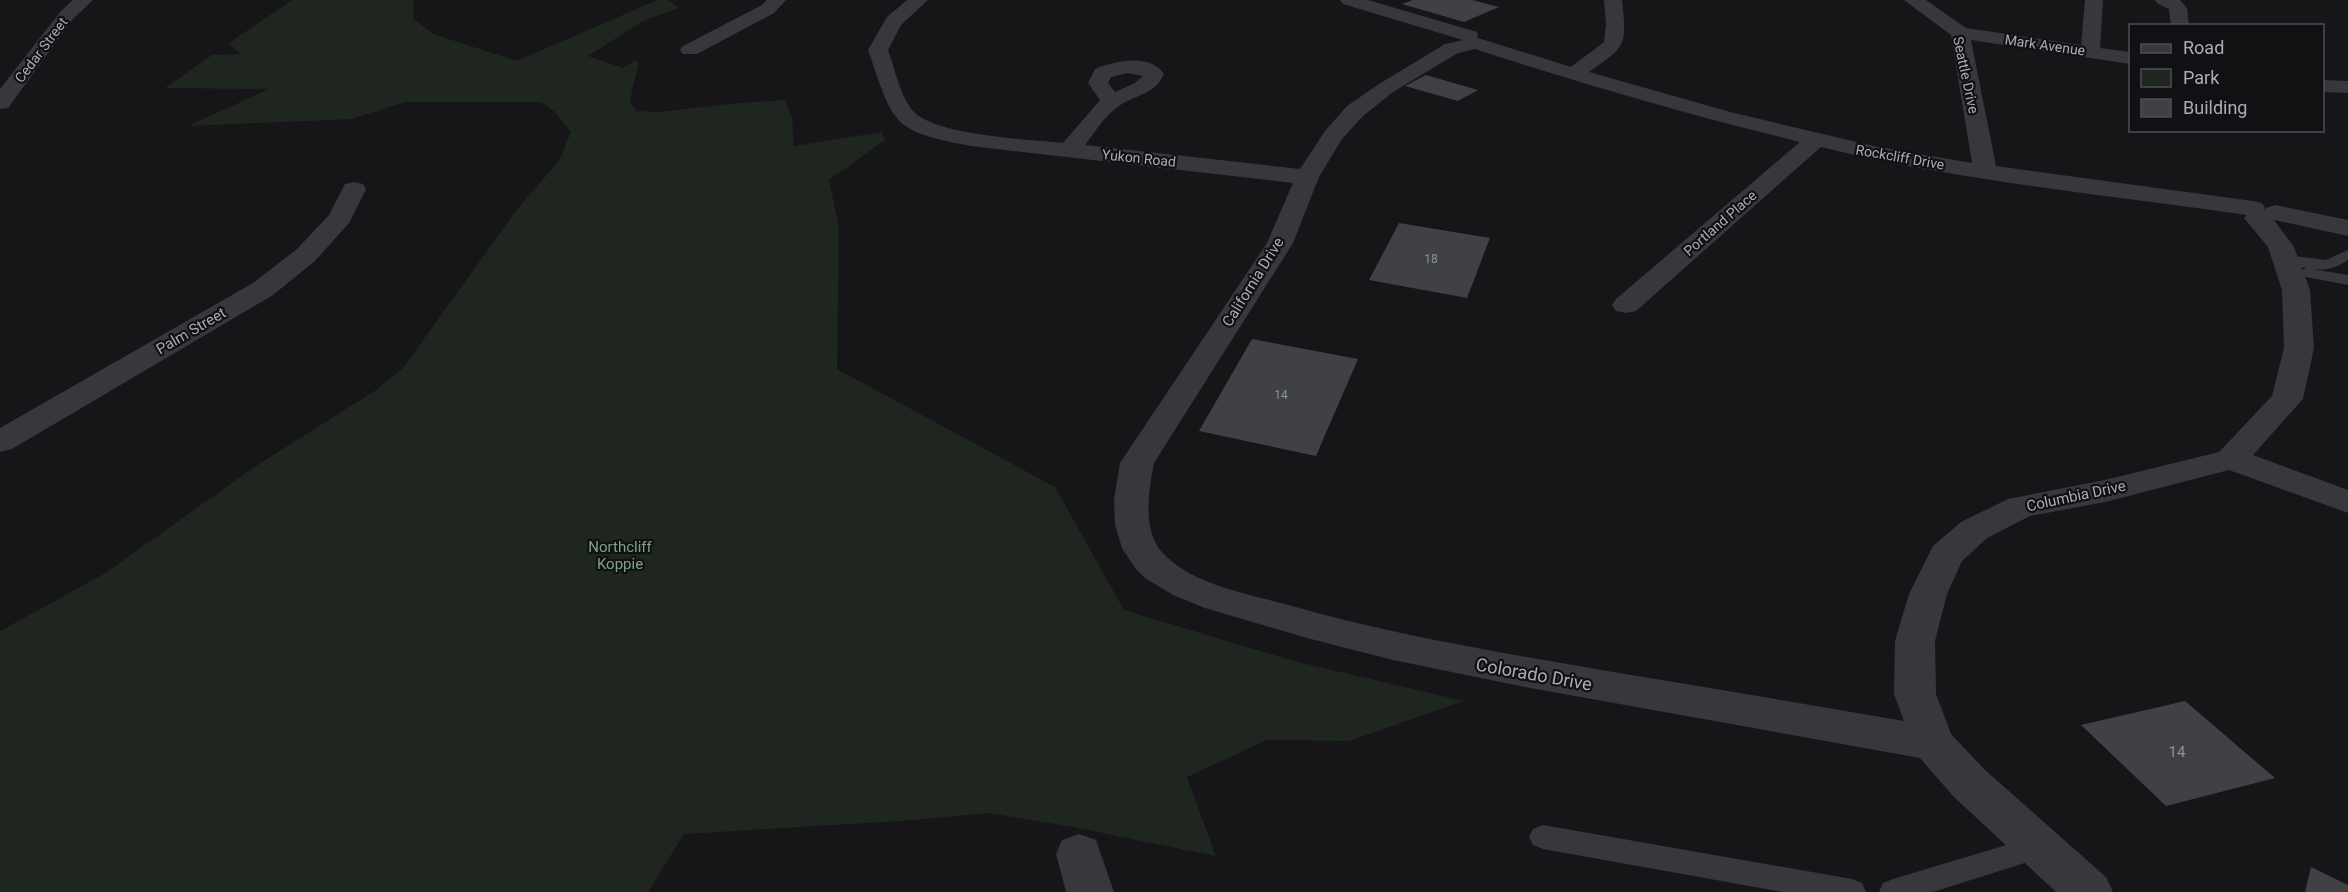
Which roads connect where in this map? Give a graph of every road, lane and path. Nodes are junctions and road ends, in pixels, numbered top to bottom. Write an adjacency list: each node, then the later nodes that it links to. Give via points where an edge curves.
1 (84, 0): 19 (street, Cedar Street, via 67,15)
2 (777, 0): 12 (street, via 768,9)
3 (919, 0): 21 (street, Yukon Road, via 884,32 878,50 906,116 939,133)
4 (1348, 0): 11 (street, Rockcliff Drive)
5 (1613, 0): 15 (street, via 1611,48)
6 (1913, 0): 10 (street, Seattle Drive)
7 (2094, 0): 13 (street)
8 (2164, 0): 9 (street, via 2177,4)
9 (2180, 24)
10 (1960, 33): 13 (street, Mark Avenue); 22 (street, Seattle Drive)
11 (1463, 40): 15 (street, Rockcliff Drive); 23 (street, California Drive, via 1355,111 1333,135)
12 (690, 50)
13 (2090, 52): 14 (street, Mark Avenue)
14 (2129, 58)
15 (1573, 68): 20 (street, Rockcliff Drive, via 1603,81)
16 (2324, 86): 17 (street)
17 (2348, 87)
18 (1111, 101): 21 (street)
19 (0, 103)
20 (1815, 141): 22 (street, Rockcliff Drive); 29 (street, Portland Place)
21 (1069, 150): 23 (street, Yukon Road)
22 (1985, 172): 26 (street, Rockcliff Drive, via 2203,203)
23 (1307, 177): 33 (street, California Drive, via 1280,243 1137,463 1130,497 1133,530)
24 (354, 189): 30 (street, Palm Street, via 340,218 320,240 263,289)
25 (2337, 226): 26 (street, Rockcliff Drive)
26 (2271, 229): 27 (lane, via 2325,265); 28 (lane); 31 (street, via 2296,290 2299,348 2286,399)
27 (2348, 255)
28 (2348, 280)
29 (1626, 305)
30 (0, 442)
31 (2231, 459): 32 (street); 34 (street, Columbia Drive, via 2020,507 1974,530 1946,555 1928,594 1915,641 1915,694)
32 (2348, 502)
33 (1148, 560): 34 (street, Colorado Drive, via 1174,580 1220,598 1364,640 1455,660)
34 (1933, 742): 36 (street, Columbia Drive, via 1969,783)
35 (1543, 837): 37 (lane)
36 (2040, 847): 38 (lane); 39 (street, Columbia Drive)
37 (1852, 892)
38 (1893, 892)
39 (2089, 892)

